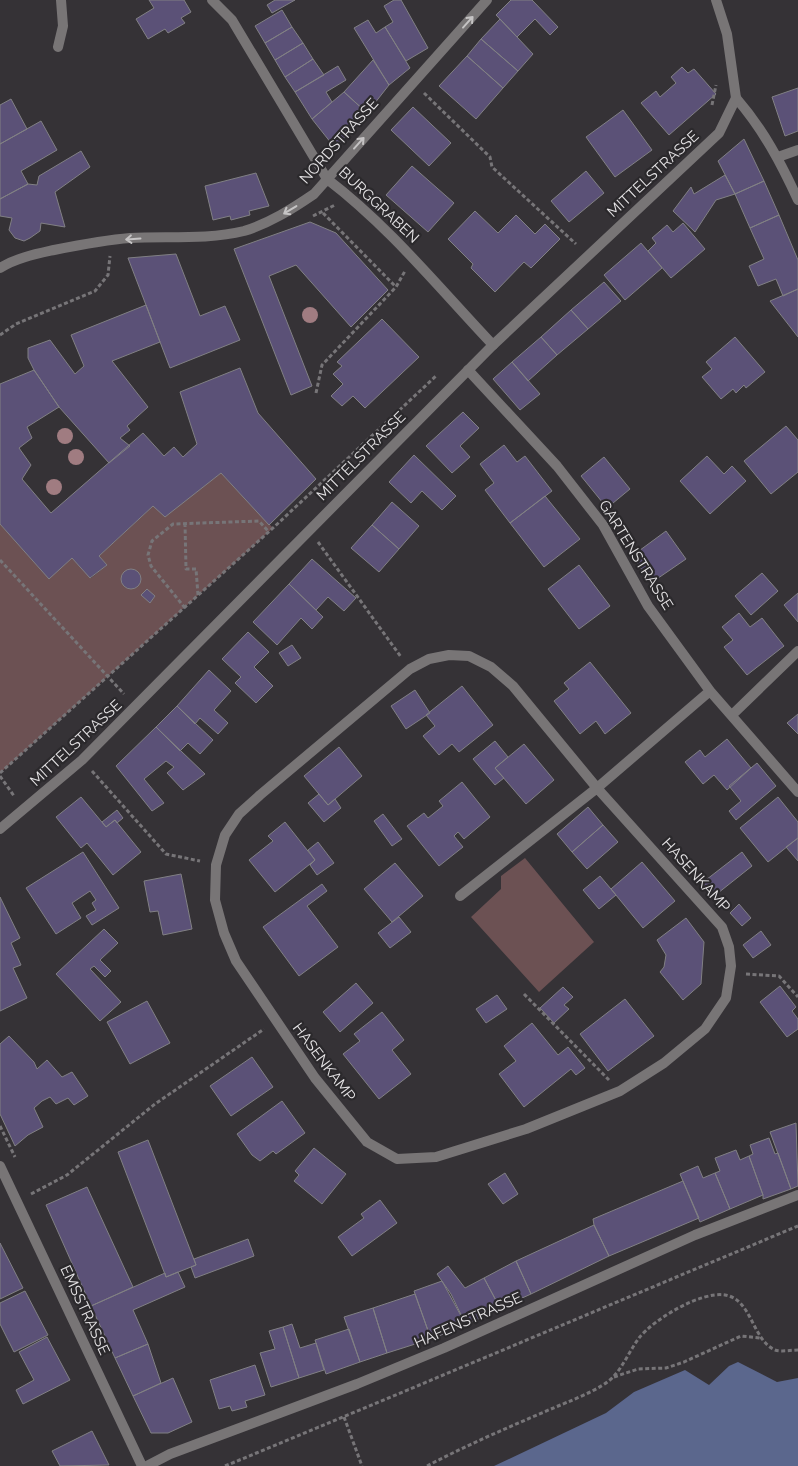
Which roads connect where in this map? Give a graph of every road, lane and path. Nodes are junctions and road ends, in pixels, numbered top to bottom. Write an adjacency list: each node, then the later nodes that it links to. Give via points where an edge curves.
1 (61, 0): 5 (street, via 64,26)
2 (212, 0): 12 (street, BURGGRABEN, via 232,20)
3 (487, 0): 7 (street, NORDSTRASSE, one-way to 3)
4 (716, 0): 8 (street, via 727,34)
5 (58, 47)
6 (716, 77): 9 (path, via 716,95)
7 (413, 82): 12 (street, NORDSTRASSE, one-way to 7); 19 (path, via 490,157 492,167)
8 (736, 98): 11 (street, via 760,127); 26 (street, MITTELSTRASSE, via 719,133)
9 (711, 108)
10 (798, 150): 11 (street)
11 (778, 157): 15 (street)
12 (327, 179): 13 (street, NORDSTRASSE); 14 (street, BURGGRABEN)
13 (314, 194): 16 (path); 23 (street, NORDSTRASSE, one-way to 23, via 290,211 243,231 211,236 128,238 80,245 31,255)
14 (350, 196): 16 (path); 22 (street, BURGGRABEN)
15 (798, 200)
16 (323, 212): 17 (path); 24 (path)
17 (304, 219)
18 (583, 238): 19 (path)
19 (576, 244): 21 (path)
20 (111, 250): 25 (path, via 108,275 95,291 16,324)
21 (569, 250)
22 (415, 259): 24 (path); 26 (street, BURGGRABEN)
23 (0, 268)
24 (396, 287): 29 (path, via 322,365)
25 (0, 335)
26 (493, 345): 27 (street, MITTELSTRASSE)
27 (468, 370): 31 (street, MITTELSTRASSE); 39 (street, GARTENSTRASSE, via 557,466 603,525 648,606)
28 (440, 372): 32 (path)
29 (316, 393)
30 (185, 523): 32 (path, via 259,521); 34 (path, via 186,569 196,569); 35 (path, via 173,524 152,542 148,555 152,566)
31 (308, 531): 37 (path); 40 (street, MITTELSTRASSE)
32 (268, 532): 34 (path)
33 (0, 560): 38 (path)
34 (198, 595): 35 (path)
35 (185, 608): 38 (path)
36 (798, 652): 41 (street)
37 (410, 669): 44 (street, HASENKAMP, via 429,659 448,655 469,656 491,667 513,686); 48 (street, HASENKAMP, via 239,814 225,835)
38 (107, 676): 40 (path); 43 (path)
39 (710, 691): 41 (street, GARTENSTRASSE); 44 (street)
40 (137, 706): 42 (street, MITTELSTRASSE)
41 (732, 715): 45 (street, GARTENSTRASSE)
42 (82, 760): 47 (street, MITTELSTRASSE); 48 (path, via 166,854)
43 (0, 774): 46 (path)
44 (596, 788): 49 (street); 50 (street, HASENKAMP, via 722,927)
45 (798, 792)
46 (14, 796)
47 (0, 829)
48 (216, 865): 53 (street, HASENKAMP, via 215,900 224,933 236,961)
49 (460, 896)
50 (731, 966): 52 (path, via 749,976 779,976); 54 (street, HASENKAMP, via 726,998 705,1029 664,1063)
51 (524, 994): 54 (path)
52 (798, 997)
53 (275, 1022): 54 (street, HASENKAMP, via 367,1142 397,1159 436,1157 454,1152 526,1129); 57 (path, via 155,1104 67,1175)
54 (620, 1091)
55 (0, 1166): 57 (street, EMSSTRASSE)
56 (798, 1196): 64 (street, HAFENSTRASSE, via 695,1235 444,1348 170,1454)
57 (17, 1201): 63 (street, EMSSTRASSE)
58 (798, 1226): 62 (path)
59 (761, 1338): 60 (path, via 776,1350); 61 (path, via 741,1336 666,1368 638,1369); 61 (path, via 738,1302 726,1295 707,1297 663,1317 641,1336)
60 (798, 1350)
61 (614, 1377): 67 (path, via 585,1394)
62 (344, 1417): 65 (path); 66 (path)
63 (142, 1466)
64 (147, 1466)
65 (225, 1466)
66 (362, 1466)
67 (426, 1466)

